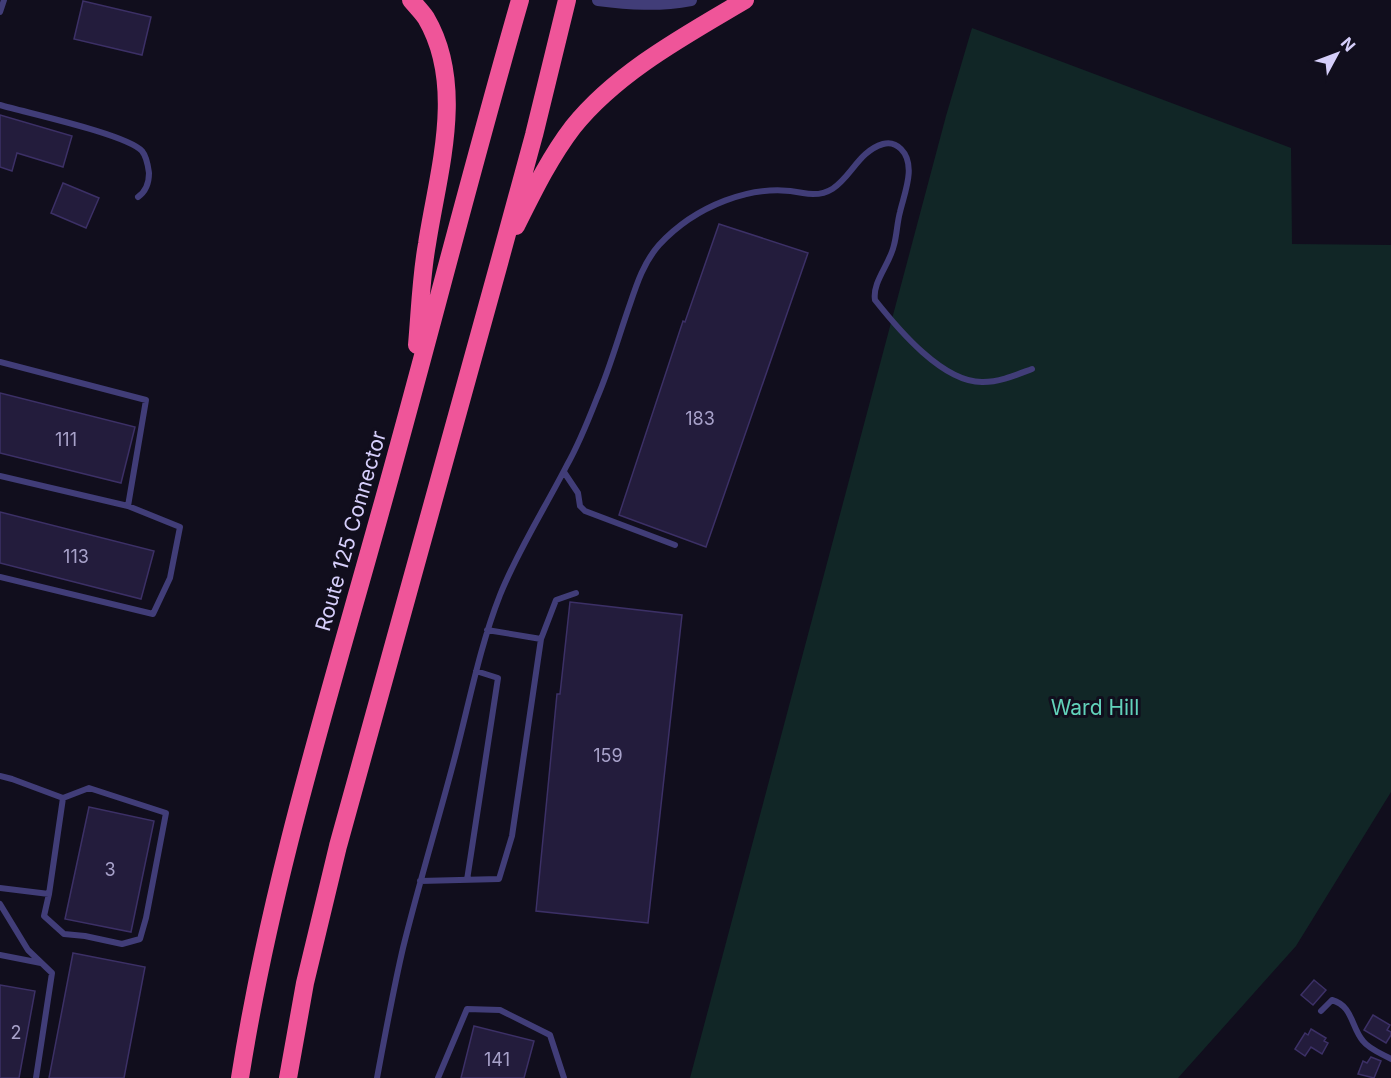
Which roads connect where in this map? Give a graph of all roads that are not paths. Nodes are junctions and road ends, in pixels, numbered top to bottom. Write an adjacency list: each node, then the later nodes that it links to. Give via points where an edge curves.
1 (4, 0): 8 (lane)
2 (411, 0): 14 (highway, via 425,18 437,46 448,101 447,129 422,279)
3 (520, 0): 14 (highway, Route 125 Connector)
4 (567, 0): 11 (highway)
5 (598, 0): 6 (street, via 631,4)
6 (691, 0)
7 (745, 0): 11 (highway, via 635,68 575,126 550,161)
8 (0, 12)
9 (0, 105): 10 (lane, via 123,139 141,151 148,164 149,178)
10 (138, 198)
11 (502, 255): 37 (highway, via 338,846 305,983)
12 (0, 362): 17 (lane, via 146,400)
13 (1032, 369): 15 (lane, via 1000,380 967,380 945,370 917,348 875,300 877,282 894,245 907,184 906,156 894,143 886,142 869,152 828,193 782,190 738,196 679,227 658,246 642,268 599,395)
14 (414, 389): 36 (highway, Route 125 Connector, via 282,865)
15 (564, 472): 18 (lane, via 585,511); 21 (lane, via 501,592)
16 (0, 476): 17 (lane)
17 (128, 506): 19 (lane, via 180,527 170,578 153,614)
18 (675, 545)
19 (0, 577)
20 (576, 593): 22 (lane, via 556,600)
21 (487, 630): 22 (lane); 23 (lane)
22 (541, 639): 26 (lane, via 512,836 499,879)
23 (476, 670): 26 (lane, via 498,678); 27 (lane)
24 (0, 776): 25 (lane)
25 (63, 798): 29 (lane); 29 (lane, via 89,789 166,813 140,939 122,944 64,934 44,916)
26 (467, 880): 27 (lane)
27 (420, 881): 38 (lane)
28 (0, 888): 29 (lane)
29 (48, 894)
30 (0, 904): 32 (lane, via 28,950)
31 (0, 955): 32 (lane)
32 (42, 963): 35 (lane, via 52,974)
33 (1321, 1011): 34 (lane, via 1332,1000 1336,1001 1350,1014 1364,1043)
34 (1391, 1059)
35 (36, 1078)
36 (240, 1078)
37 (288, 1078)
38 (377, 1078)
39 (438, 1078): 40 (lane, via 467,1009 500,1010 550,1035)
40 (564, 1078)

